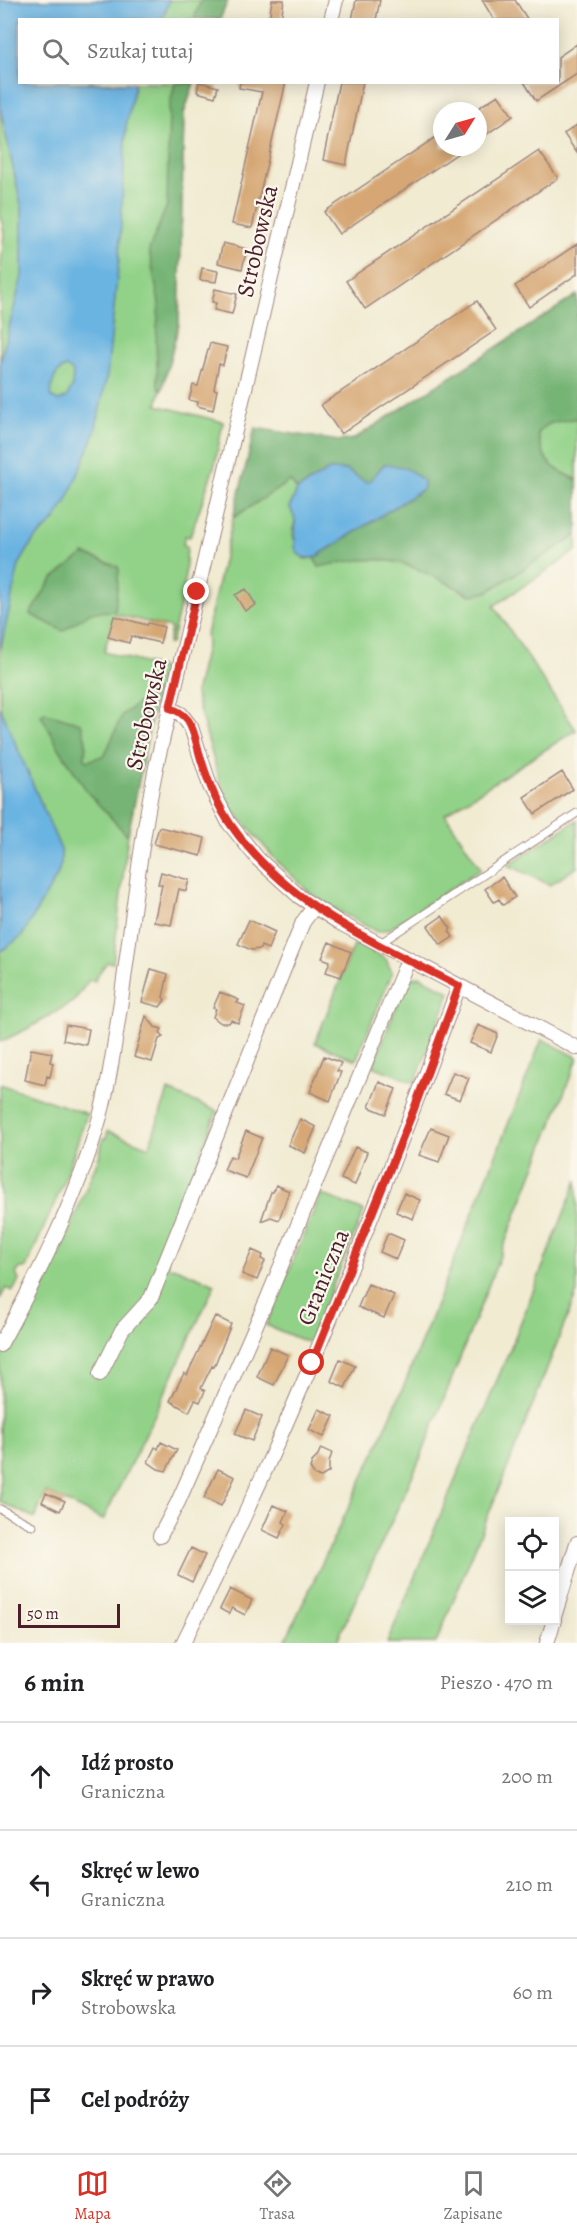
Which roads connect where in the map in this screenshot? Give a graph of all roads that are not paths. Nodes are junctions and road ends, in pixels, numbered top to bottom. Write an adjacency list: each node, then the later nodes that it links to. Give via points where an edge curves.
1 (336, 0): 2 (street)
2 (332, 18)
3 (317, 84): 4 (street, Strobowska)
4 (170, 708): 6 (street, via 191,727 210,786 237,834 279,879); 11 (street, Strobowska, via 147,807 101,1113 69,1205)
5 (577, 813): 7 (lane)
6 (314, 907): 7 (street); 12 (street, via 303,922 151,1298 122,1330)
7 (379, 944): 8 (street)
8 (408, 960): 9 (street); 15 (street, Graniczna, via 266,1302)
9 (459, 986): 10 (street); 19 (street, Graniczna, via 312,1363)
10 (577, 1048)
11 (0, 1345)
12 (100, 1374)
13 (0, 1509): 14 (lane)
14 (33, 1526)
15 (160, 1536)
16 (577, 1544): 17 (street)
17 (559, 1603)
18 (552, 1625): 20 (street)
19 (183, 1643)
20 (547, 1643)

